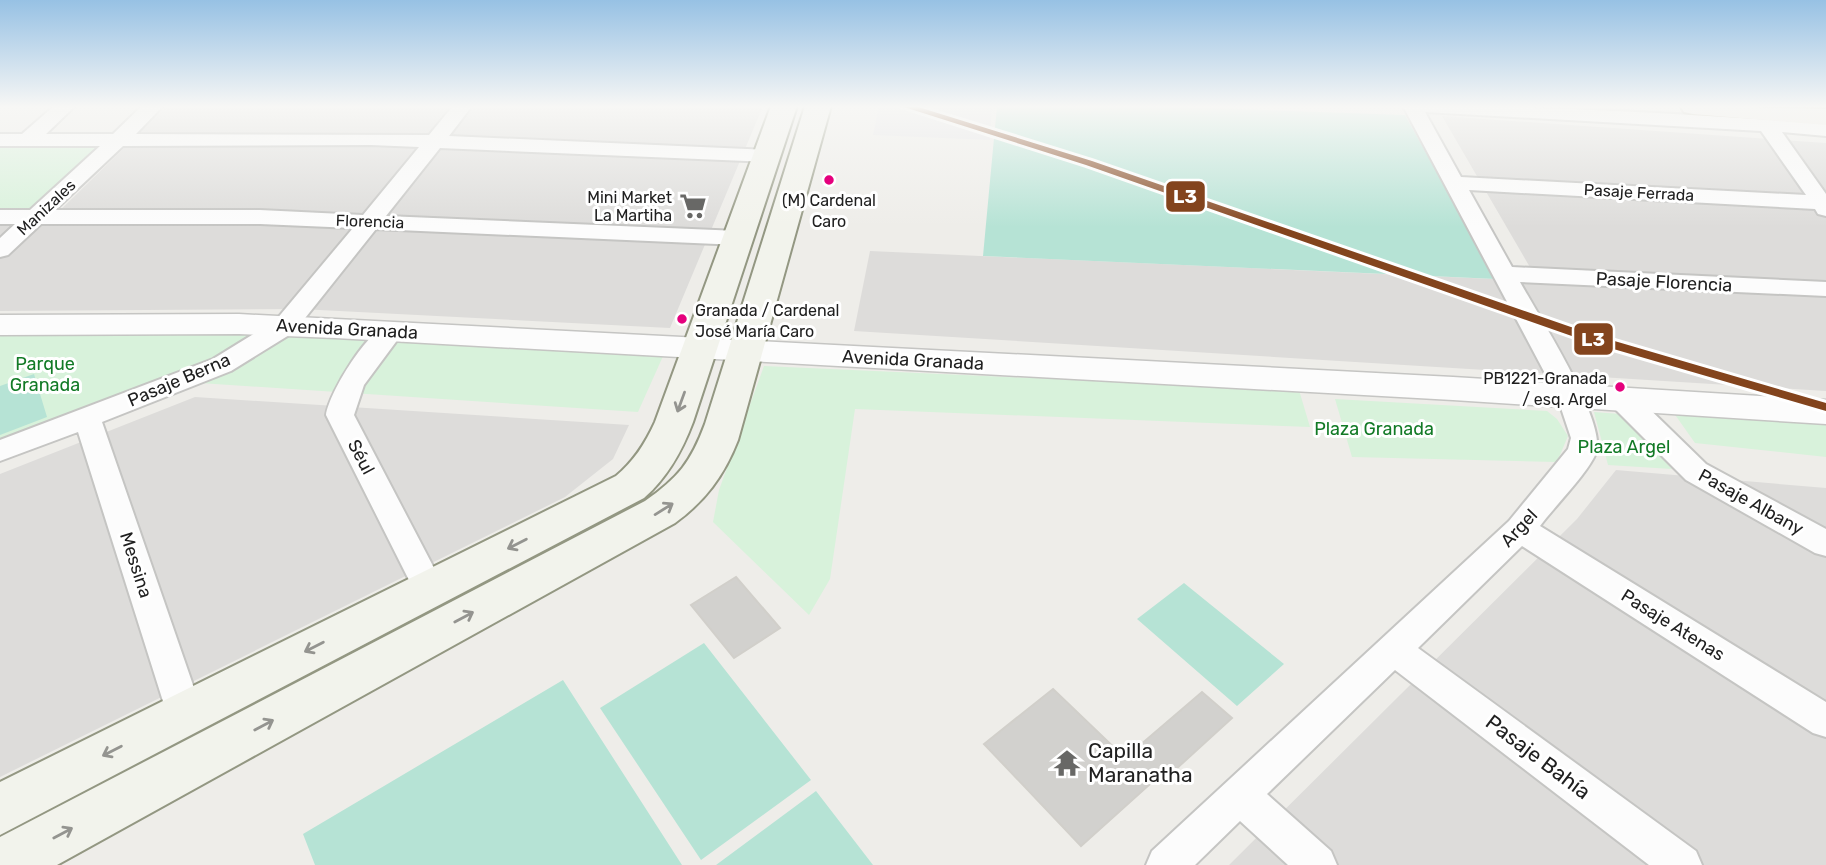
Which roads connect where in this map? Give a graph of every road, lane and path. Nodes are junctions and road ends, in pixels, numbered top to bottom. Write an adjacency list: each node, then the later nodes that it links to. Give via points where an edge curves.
1 (111, 146): 12 (street, Manizales)
2 (431, 146): 13 (street, Pasaje Berna)
3 (503, 146): 8 (street)
4 (778, 146): 8 (main road)
5 (790, 146): 8 (main road)
6 (1433, 146): 9 (street, Argel)
7 (1782, 146): 10 (street)
8 (775, 168): 14 (main road); 22 (main road)
9 (1453, 183): 10 (street, Pasaje Ferrada); 16 (street, Argel)
10 (1824, 205)
11 (0, 217): 12 (street, Florencia)
12 (36, 217): 13 (street, Florencia); 15 (street, Manizales)
13 (370, 221): 14 (street, Florencia); 19 (street, Pasaje Berna)
14 (739, 238): 21 (main road)
15 (0, 250)
16 (1502, 274): 17 (street, Pasaje Florencia); 23 (street, Argel)
17 (1826, 289)
18 (0, 325): 19 (street, Avenida Granada)
19 (285, 326): 20 (street, Avenida Granada); 26 (street, Pasaje Berna, via 222,365)
20 (391, 331): 21 (street, Avenida Granada); 30 (street, Séul, via 345,393 340,415)
21 (700, 348): 22 (street, Avenida Granada); 30 (main road, one-way to 30, via 665,445 647,474)
22 (748, 351): 23 (street, Avenida Granada); 36 (main road, one-way to 22, via 678,500 706,471 714,454)
23 (1570, 396): 24 (street, Avenida Granada); 28 (street, Argel, via 1585,438 1581,452)
24 (1620, 397): 25 (street, Avenida Granada); 29 (street, Pasaje Albany, via 1696,471)
25 (1826, 412)
26 (87, 417): 27 (street, Pasaje Berna); 32 (street, Messina)
27 (0, 451)
28 (1520, 529): 31 (street, Argel); 33 (street, Pasaje Atenas)
29 (1826, 544)
30 (429, 589): 32 (main road, one-way to 32)
31 (1393, 649): 34 (street, Argel); 39 (street, Pasaje Bahía)
32 (185, 714): 35 (main road, one-way to 35)
33 (1826, 722)
34 (1240, 794): 37 (street, Argel); 38 (street)
35 (0, 809)
36 (3, 865)
37 (1166, 865)
38 (1317, 865)
39 (1682, 865)

